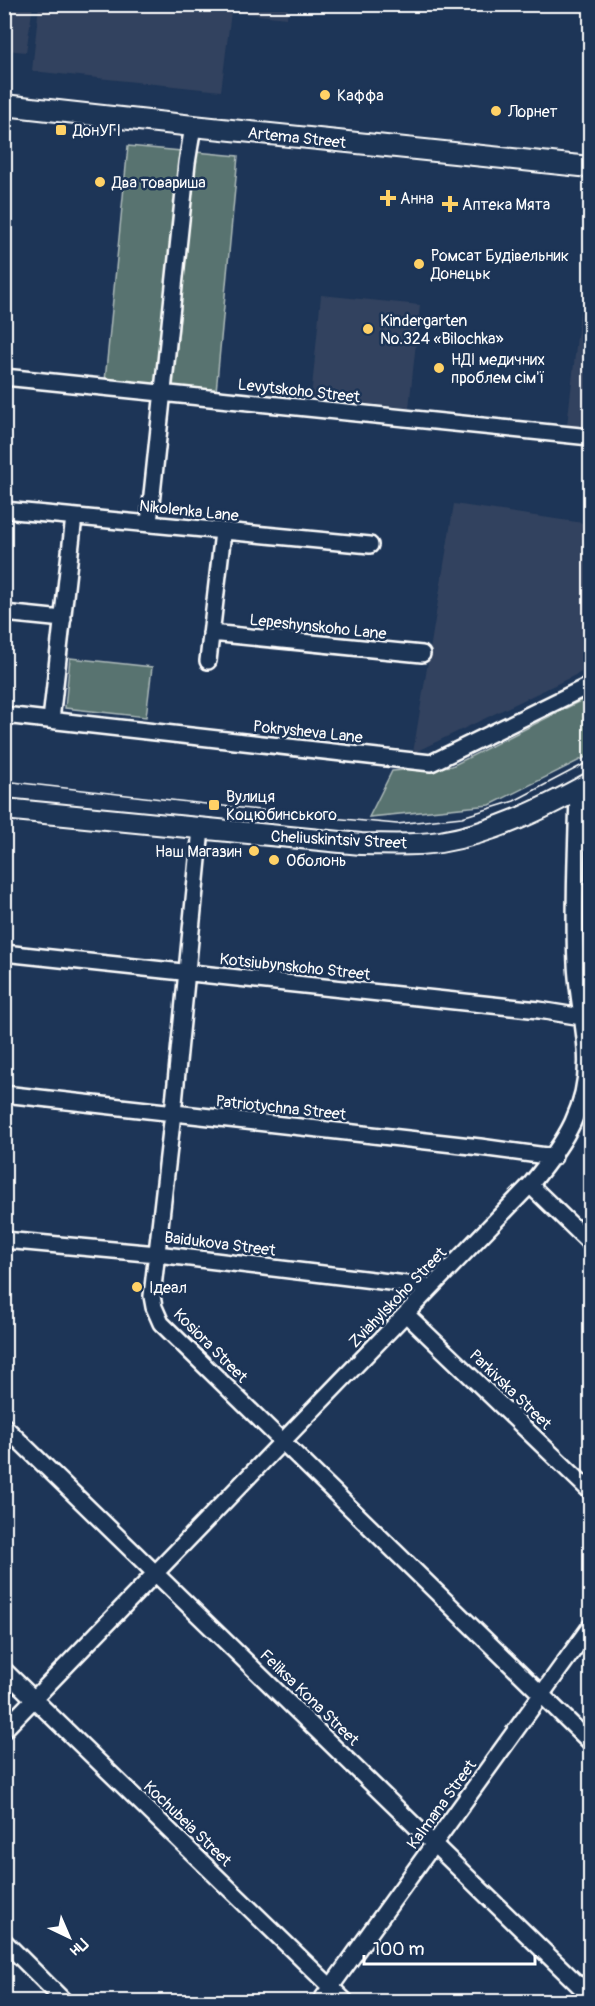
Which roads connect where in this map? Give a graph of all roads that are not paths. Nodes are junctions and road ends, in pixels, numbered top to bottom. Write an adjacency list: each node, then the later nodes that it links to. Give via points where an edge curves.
1 (4, 105): 2 (main road, Artema Street)
2 (193, 126): 3 (main road, Artema Street); 5 (street)
3 (591, 167)
4 (4, 377): 5 (street, Levytskoho Street)
5 (164, 394): 6 (street, Levytskoho Street); 9 (street)
6 (591, 437)
7 (4, 510): 8 (street, Nikolenka Lane)
8 (74, 517): 9 (street, Nikolenka Lane); 13 (street)
9 (149, 523): 10 (street, Nikolenka Lane)
10 (223, 532): 11 (street, Nikolenka Lane); 14 (street)
11 (370, 545)
12 (4, 613): 13 (street)
13 (63, 619): 19 (street)
14 (211, 633): 15 (street, Lepeshynskoho Lane); 16 (street)
15 (422, 654)
16 (208, 661)
17 (591, 685): 19 (street, Pokrysheva Lane, via 431,763)
18 (4, 715): 19 (street, Pokrysheva Lane)
19 (51, 720)
20 (584, 786): 22 (main road, Cheliuskintsiv Street, via 511,823 438,842 361,844); 25 (street, Zviahylskoho Street, via 576,964)
21 (4, 809): 22 (main road, Cheliuskintsiv Street)
22 (201, 829): 24 (street, Kosiora Street)
23 (4, 953): 24 (street, Kotsiubynskoho Street)
24 (186, 972): 25 (street, Kotsiubynskoho Street, via 539,1010); 27 (street, Kosiora Street)
25 (586, 1020): 28 (street, Zviahylskoho Street, via 586,1075 579,1109)
26 (4, 1094): 27 (street, Patriotychna Street)
27 (173, 1113): 28 (street, Patriotychna Street); 32 (street, Kosiora Street)
28 (554, 1157): 29 (street, Zviahylskoho Street)
29 (530, 1185): 31 (street); 33 (street, Zviahylskoho Street)
30 (4, 1240): 32 (street, Baidukova Street)
31 (591, 1243)
32 (157, 1254): 33 (street, Baidukova Street); 36 (street, Kosiora Street, via 152,1296 161,1323)
33 (431, 1287): 34 (street, Zviahylskoho Street)
34 (406, 1314): 36 (street, Zviahylskoho Street); 37 (street, Parkivska Street)
35 (4, 1426): 38 (street, Feliksa Kona Street)
36 (283, 1441): 38 (street, Zviahylskoho Street); 41 (street, Kosiora Street)
37 (591, 1491)
38 (156, 1573): 42 (street, Zviahylskoho Street); 45 (street, Feliksa Kona Street)
39 (591, 1627): 41 (street, Kalmana Street)
40 (4, 1670): 42 (street, Kochubeia Street)
41 (542, 1695): 44 (street, Kosiora Street); 45 (street, Kalmana Street)
42 (34, 1699): 43 (street, Zviahylskoho Street); 47 (street, Kochubeia Street)
43 (4, 1730)
44 (591, 1742)
45 (435, 1843): 47 (street, Kalmana Street); 48 (street, Feliksa Kona Street)
46 (4, 1941): 49 (street)
47 (331, 1987): 50 (street, Kalmana Street); 51 (street, Kochubeia Street)
48 (591, 1996)
49 (65, 2001)
50 (320, 2001)
51 (346, 2001)

